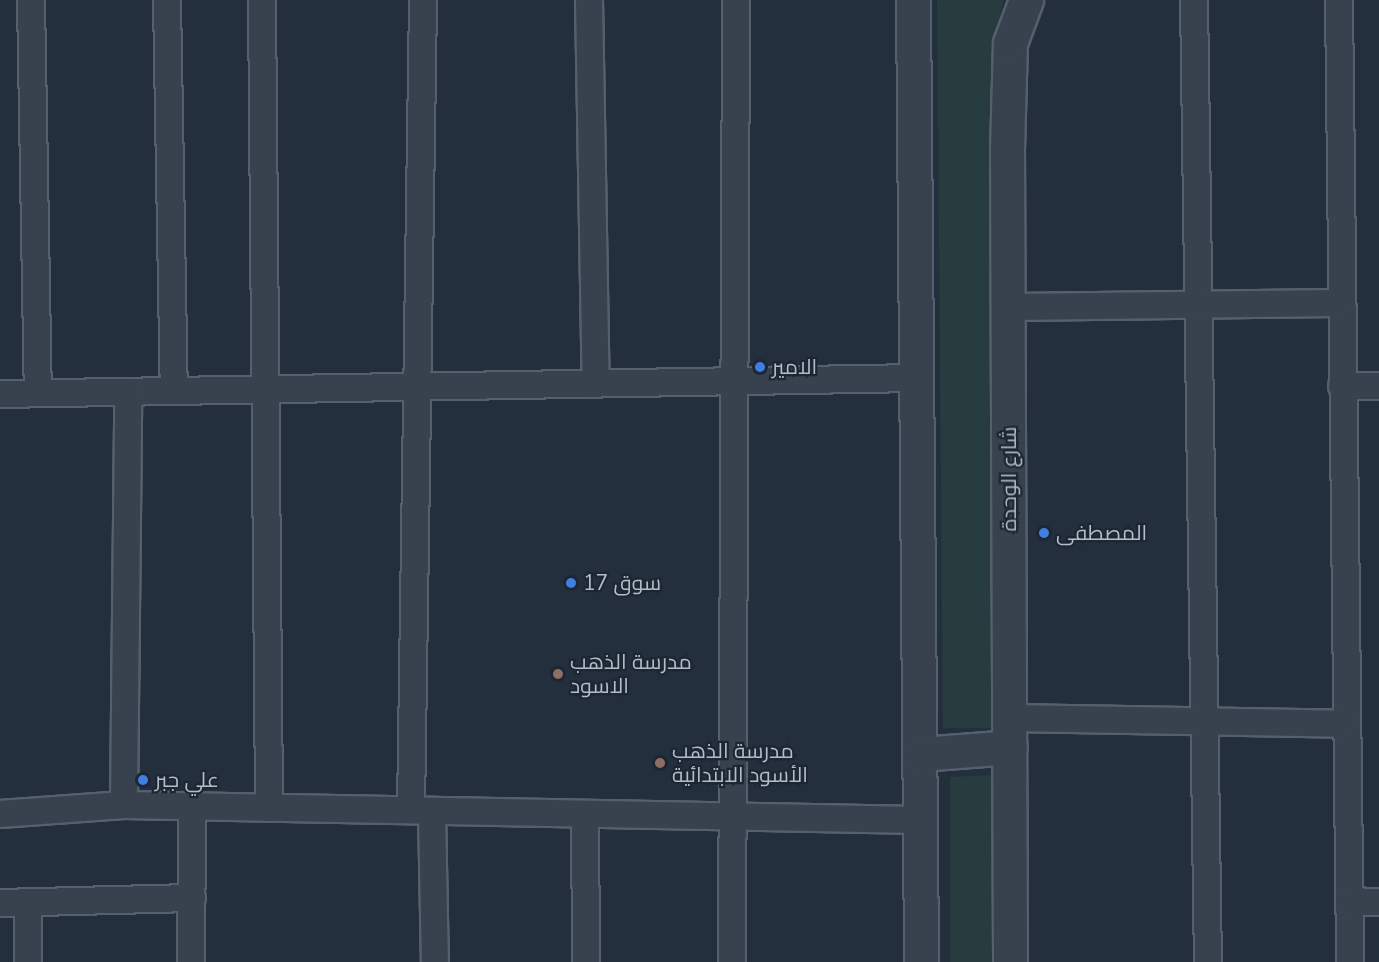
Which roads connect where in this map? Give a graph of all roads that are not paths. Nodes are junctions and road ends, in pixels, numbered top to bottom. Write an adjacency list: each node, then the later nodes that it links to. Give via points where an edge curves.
1 (31, 0): 23 (street)
2 (167, 0): 21 (street)
3 (262, 0): 20 (street)
4 (423, 0): 19 (street)
5 (589, 0): 16 (street)
6 (736, 0): 15 (street)
7 (913, 0): 14 (street)
8 (1026, 0): 13 (street, شارع الوحدة, via 1010,43)
9 (1194, 0): 12 (street)
10 (1339, 0): 11 (street)
11 (1341, 303): 12 (street); 17 (street)
12 (1198, 306): 13 (street); 25 (street)
13 (1008, 307): 27 (street, شارع الوحدة)
14 (917, 378): 15 (street); 28 (street)
15 (734, 382): 16 (street); 35 (street)
16 (596, 384): 19 (street)
17 (1342, 386): 18 (street); 26 (street)
18 (1379, 386)
19 (418, 387): 20 (street); 32 (street)
20 (265, 389): 21 (street); 31 (street)
21 (174, 391): 22 (street)
22 (128, 392): 23 (street); 29 (street)
23 (38, 393): 24 (street)
24 (0, 394)
25 (1204, 721): 26 (street); 27 (street); 49 (street)
26 (1346, 724): 38 (street)
27 (1010, 733): 28 (street); 48 (street, شارع الوحدة)
28 (920, 753): 36 (street)
29 (124, 805): 30 (street); 33 (street)
30 (192, 806): 31 (street); 37 (street)
31 (269, 808): 32 (street)
32 (422, 810): 34 (street); 44 (street)
33 (0, 814)
34 (585, 814): 35 (street); 45 (street)
35 (732, 816): 36 (street); 46 (street)
36 (920, 820): 47 (street)
37 (192, 898): 39 (street); 43 (street)
38 (1350, 901): 40 (street); 50 (street)
39 (28, 902): 41 (street); 42 (street)
40 (1379, 902)
41 (0, 903)
42 (28, 962)
43 (191, 962)
44 (435, 962)
45 (586, 962)
46 (732, 962)
47 (921, 962)
48 (1010, 962)
49 (1208, 962)
50 (1350, 962)

